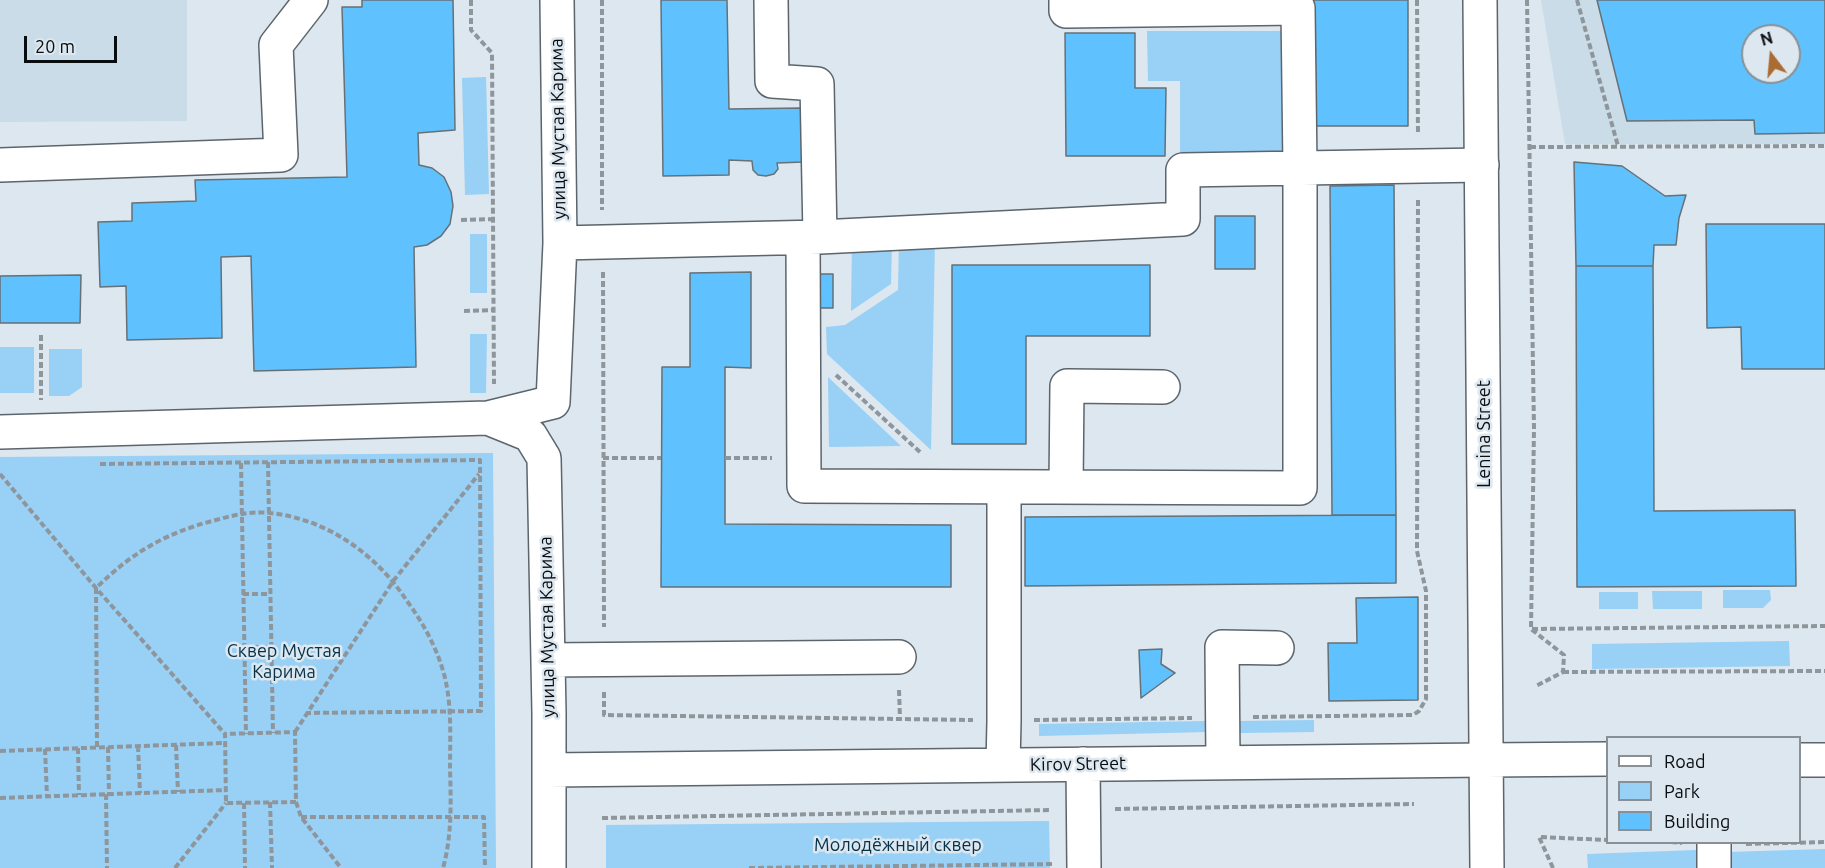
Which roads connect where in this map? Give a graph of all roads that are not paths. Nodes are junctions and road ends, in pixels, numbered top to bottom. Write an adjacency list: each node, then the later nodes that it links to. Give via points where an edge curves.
1 (311, 0): 6 (street, via 276,45 281,155)
2 (557, 0): 10 (street, улица Мустая Карима)
3 (771, 0): 9 (street, via 772,81 817,84)
4 (1066, 0): 8 (street, via 1066,12 1298,8)
5 (1480, 0): 7 (street, Lenina Street)
6 (0, 165)
7 (1482, 165): 8 (street); 20 (street, Lenina Street)
8 (1300, 168): 9 (street, via 1183,170 1183,219); 15 (street, via 1300,488)
9 (811, 237): 10 (street); 14 (street, via 802,344 804,486)
10 (560, 243): 12 (street, улица Мустая Карима, via 553,402)
11 (1163, 387): 15 (street, via 1067,386)
12 (491, 407): 13 (street, via 340,424); 17 (street, улица Мустая Карима, via 530,435 544,458)
13 (0, 432)
14 (1004, 487): 15 (street); 25 (street)
15 (1066, 487)
16 (1278, 648): 23 (street, via 1222,647)
17 (548, 660): 18 (street); 26 (street, улица Мустая Карима)
18 (899, 672)
19 (1606, 759): 20 (street, Kirov Street)
20 (1486, 760): 23 (street, Kirov Street); 30 (street, Lenina Street)
21 (1801, 760): 22 (street)
22 (1825, 760)
23 (1223, 762): 24 (street, Kirov Street)
24 (1083, 764): 25 (street, Kirov Street); 28 (street)
25 (1003, 765): 26 (street, Kirov Street)
26 (549, 770): 29 (street, улица Мустая Карима)
27 (1714, 844): 31 (street)
28 (1084, 866)
29 (549, 868)
30 (1487, 868)
31 (1714, 868)

